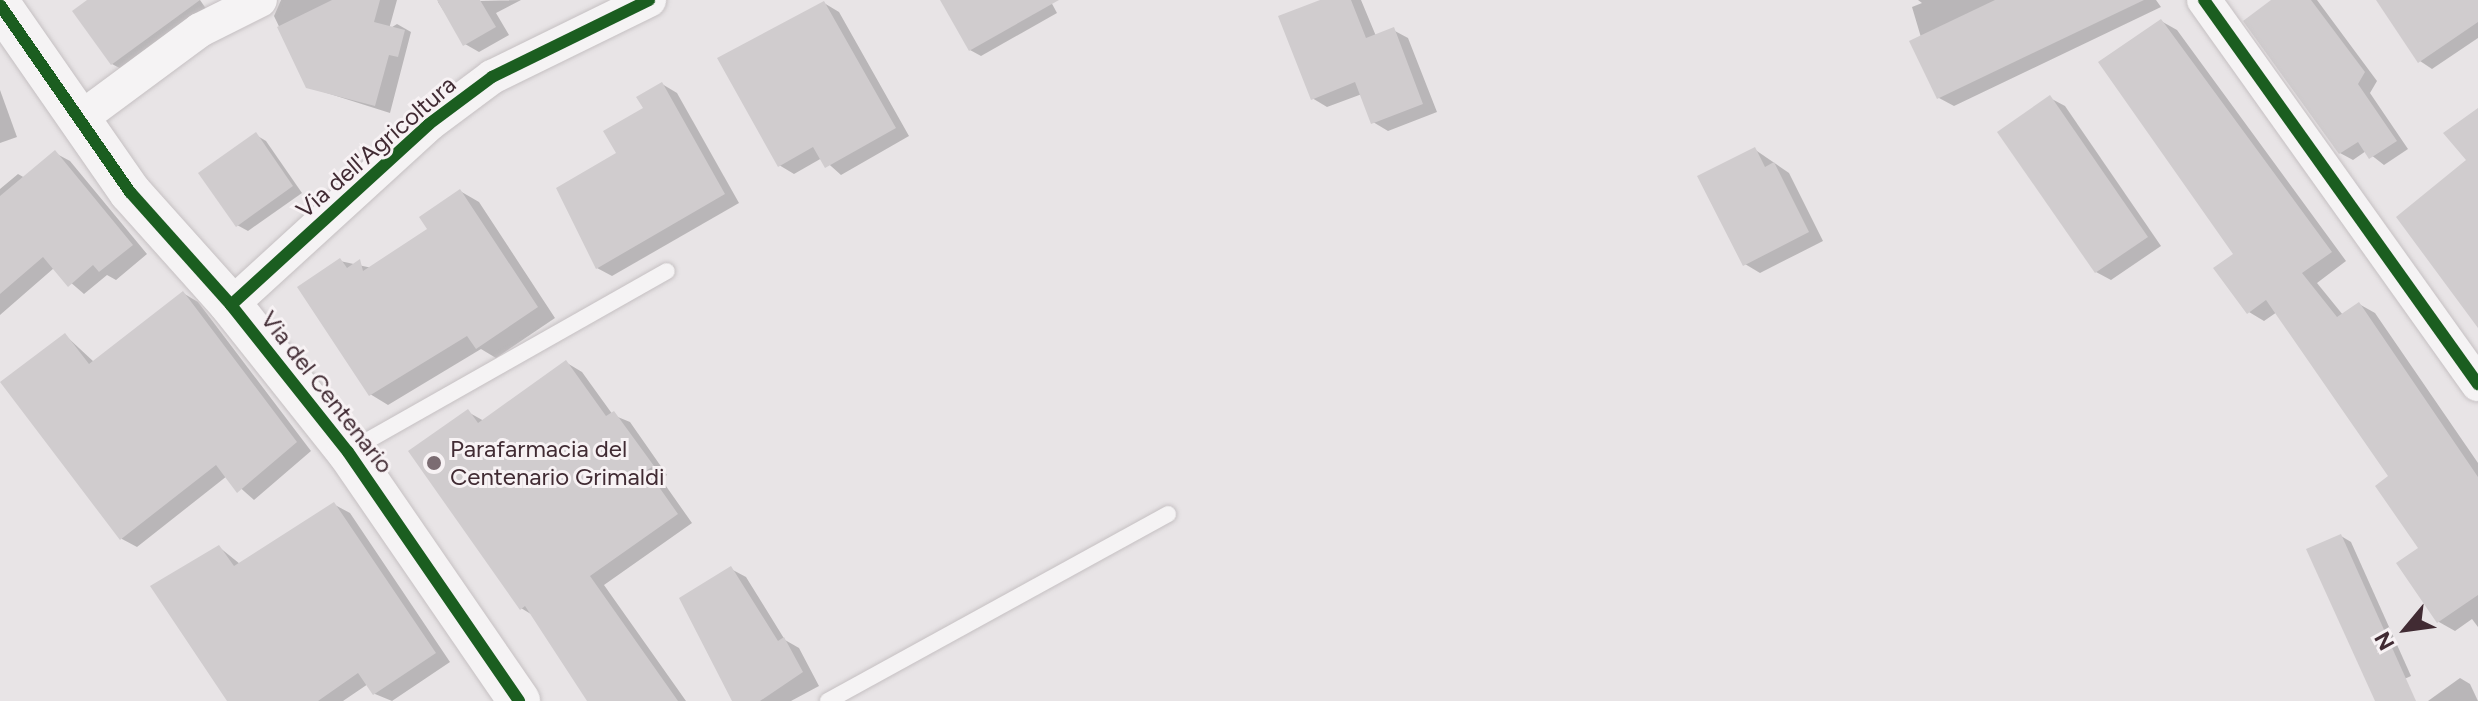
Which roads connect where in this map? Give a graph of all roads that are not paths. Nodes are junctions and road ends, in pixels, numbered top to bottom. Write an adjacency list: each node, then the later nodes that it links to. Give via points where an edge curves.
1 (260, 0): 5 (street, via 200,30)
2 (649, 0): 7 (street, Via dell'Agricoltura, via 492,77 429,124)
3 (2204, 0): 8 (street)
4 (0, 5): 5 (street, Via del Centenario)
5 (77, 121): 7 (street, Via del Centenario, via 130,192)
6 (667, 271): 9 (lane)
7 (231, 305): 9 (street, Via del Centenario)
8 (2478, 384)
9 (348, 452): 11 (street, Via del Centenario)
10 (1168, 514): 12 (lane)
11 (519, 701)
12 (828, 701)

